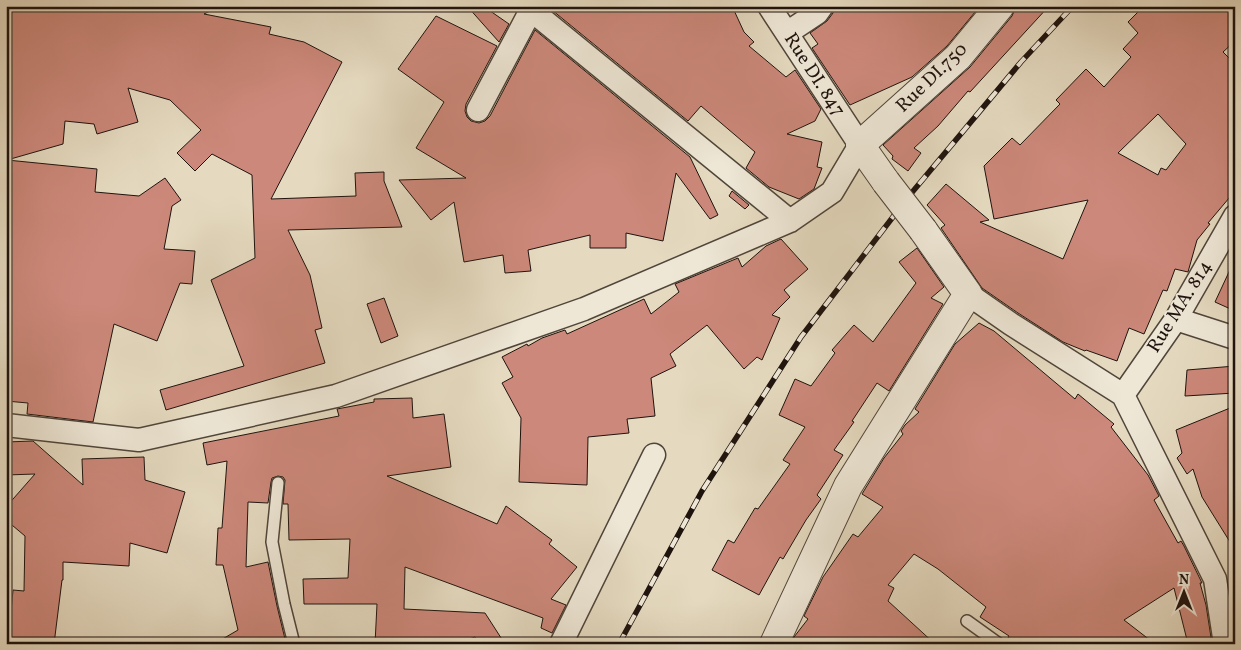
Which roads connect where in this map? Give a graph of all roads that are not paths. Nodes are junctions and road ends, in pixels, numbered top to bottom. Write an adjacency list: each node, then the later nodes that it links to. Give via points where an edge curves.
1 (769, 6): 5 (street, Rue DI. 847)
2 (822, 6): 5 (street)
3 (1000, 6): 7 (street, Rue DI.750, via 958,56)
4 (528, 8): 6 (street); 9 (street)
5 (787, 33): 7 (street, Rue DI. 847)
6 (478, 110)
7 (860, 145): 9 (street, via 832,192); 10 (street, bridge)
8 (1235, 216): 11 (street, Rue MA. 814)
9 (790, 221): 14 (street, via 584,309 336,396 140,440)
10 (968, 294): 13 (street); 20 (street, via 848,486)
11 (1176, 319): 12 (street); 13 (street, Rue MA. 814)
12 (1235, 338)
13 (1123, 395): 22 (street, via 1215,579)
14 (6, 424)
15 (654, 455): 19 (street)
16 (278, 483): 18 (lane, via 272,542)
17 (967, 621): 21 (lane)
18 (294, 644)
19 (561, 644)
20 (774, 644)
21 (999, 644)
22 (1225, 644)

